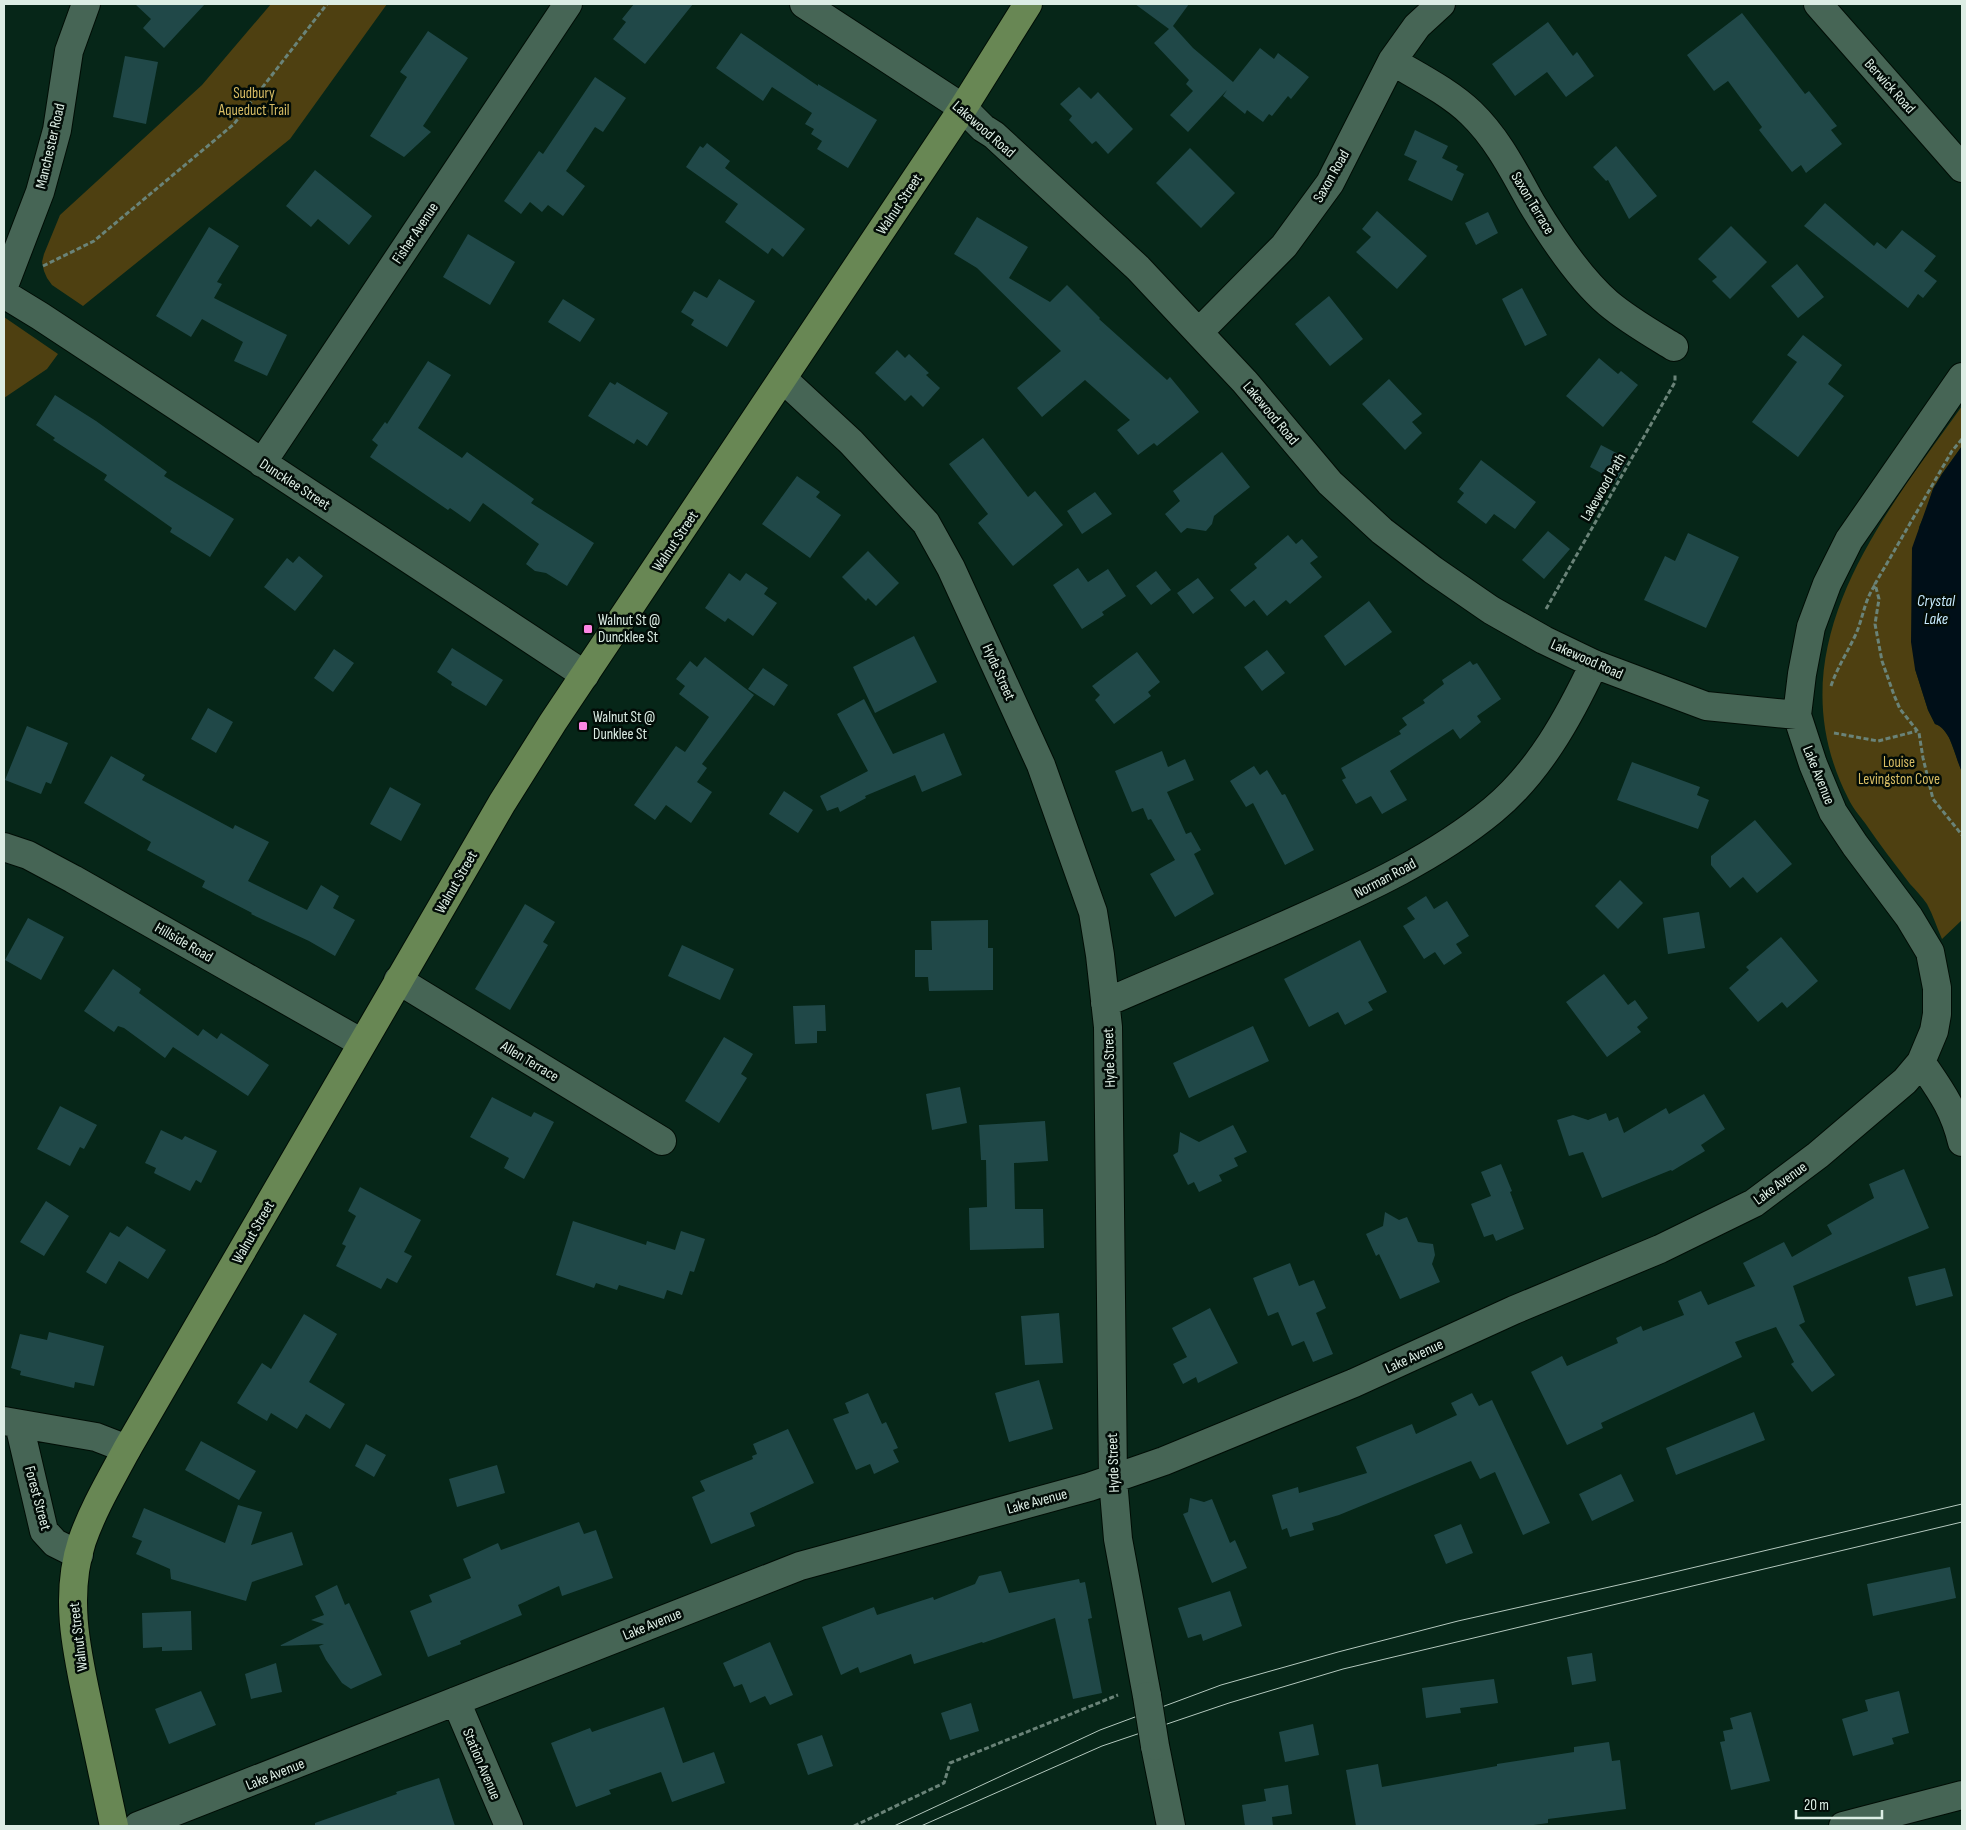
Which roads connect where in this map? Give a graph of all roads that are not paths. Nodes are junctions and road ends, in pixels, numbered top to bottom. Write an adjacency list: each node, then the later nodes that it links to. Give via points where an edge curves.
1 (86, 4): 10 (street, Manchester Road, via 69,51 57,130 40,192)
2 (568, 4): 15 (street, Fisher Avenue)
3 (804, 4): 8 (street, Lakewood Road)
4 (1028, 4): 8 (main road, Walnut Street)
5 (1440, 4): 7 (street, Saxon Road, via 1417,26)
6 (1818, 4): 9 (street, Berwick Road)
7 (1392, 61): 11 (street, Saxon Road, via 1330,183 1284,246); 12 (street, Saxon Terrace, via 1471,113 1495,140 1549,232 1573,265 1606,302 1637,326)
8 (963, 108): 11 (street, Lakewood Road, via 1138,268); 14 (main road, Walnut Street)
9 (1962, 168)
10 (5, 292): 15 (street, Duncklee Street)
11 (1199, 332): 16 (street, Lakewood Road, via 1330,483 1376,525 1474,599 1532,634)
12 (1674, 347)
13 (1962, 377): 18 (street, Lake Avenue, via 1849,540 1827,584 1811,627)
14 (783, 379): 17 (main road, Walnut Street); 21 (street, Hyde Street, via 852,442 926,523 951,568 1041,765 1093,912)
15 (262, 463): 17 (street, Duncklee Street)
16 (1594, 664): 18 (street, Lakewood Road, via 1706,706); 21 (street, Norman Road, via 1554,740 1523,779 1494,809 1446,844 1372,887)
17 (585, 675): 20 (main road, Walnut Street, via 502,803)
18 (1797, 715): 23 (street, Lake Avenue, via 1833,812 1910,917 1930,952 1937,988 1937,1014 1934,1032)
19 (4, 847): 22 (street, Hillside Road, via 28,855 73,879)
20 (398, 980): 22 (main road, Walnut Street); 24 (street, Allen Terrace)
21 (1105, 1003): 28 (street, Hyde Street, via 1110,1108)
22 (362, 1043): 27 (main road, Walnut Street)
23 (1921, 1062): 25 (street, via 1956,1116); 28 (street, Lake Avenue, via 1905,1081 1818,1155 1754,1203 1660,1249 1514,1310 1354,1383)
24 (662, 1141)
25 (1962, 1142)
26 (12, 1422): 27 (street, Forest Street, via 102,1438); 29 (street, Forest Street, via 44,1531 55,1543)
27 (127, 1449): 29 (main road, Walnut Street, via 95,1509)
28 (1113, 1480): 30 (street, Lake Avenue, via 800,1566); 35 (street, Hyde Street, bridge, via 1118,1540)
29 (79, 1555): 32 (main road, Walnut Street, via 73,1595 76,1641)
30 (456, 1701): 33 (street, Lake Avenue); 34 (street, Station Avenue)
31 (1962, 1795): 36 (street)
32 (114, 1826)
33 (138, 1826)
34 (509, 1826)
35 (1171, 1826)
36 (1843, 1826)

